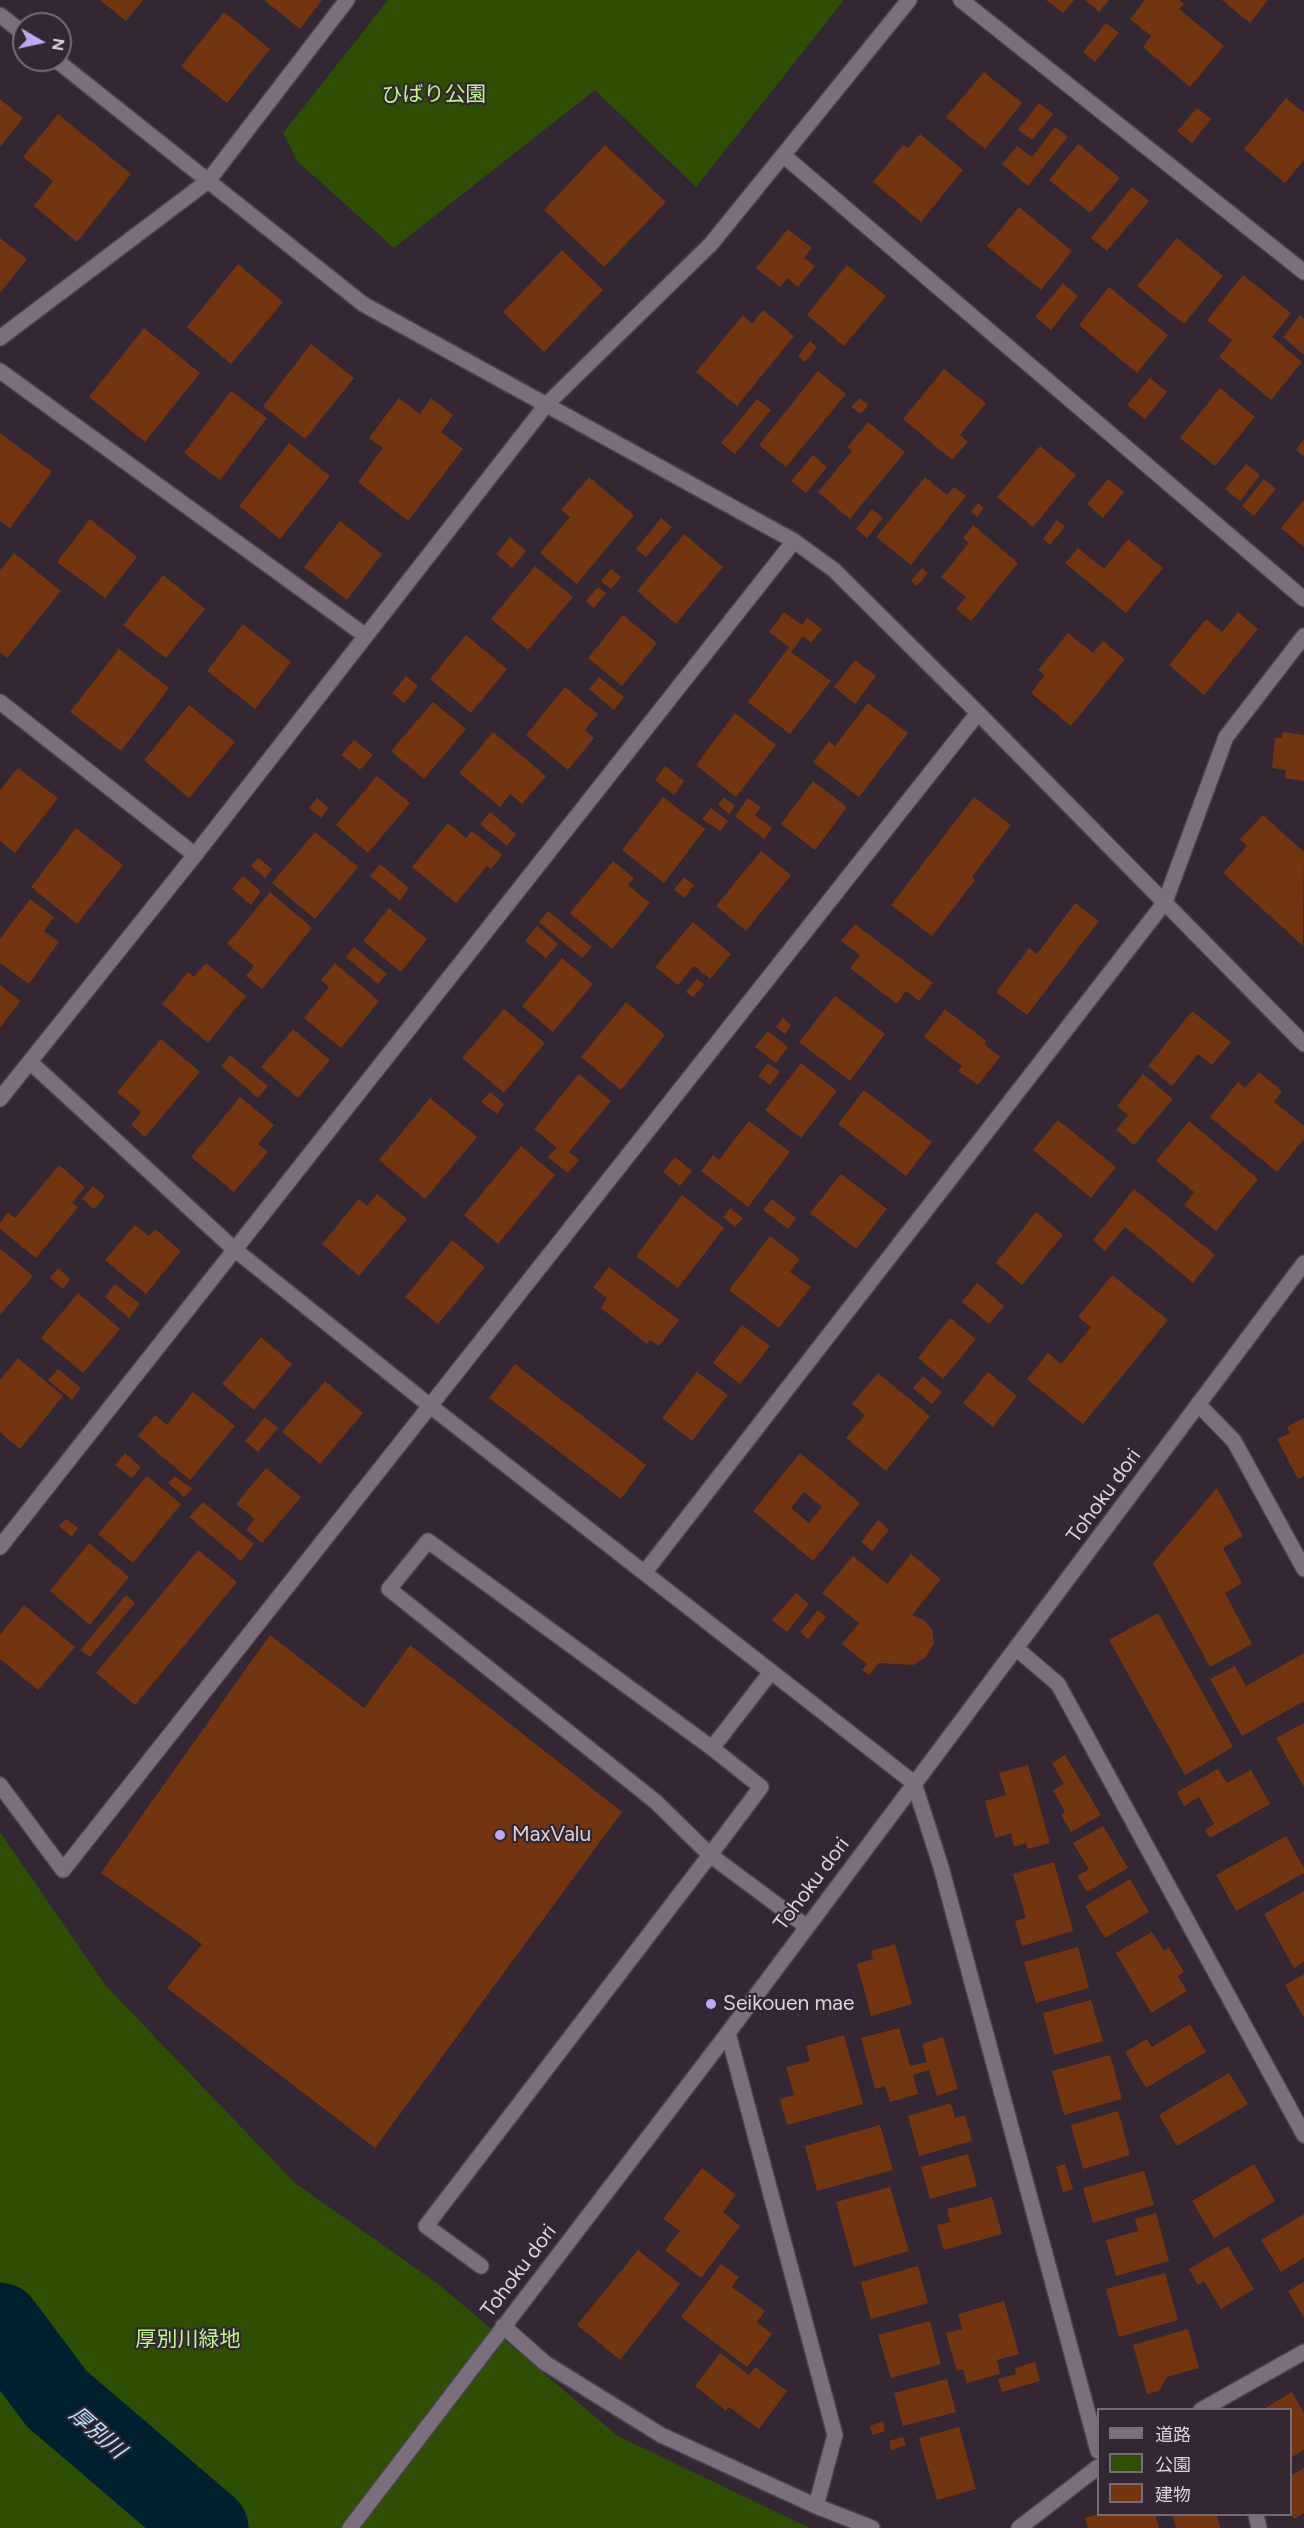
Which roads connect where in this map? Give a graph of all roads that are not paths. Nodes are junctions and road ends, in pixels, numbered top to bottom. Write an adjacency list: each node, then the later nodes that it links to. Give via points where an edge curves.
1 (347, 0): 8 (street)
2 (909, 0): 7 (street)
3 (961, 0): 9 (street)
4 (0, 15): 5 (street)
5 (12, 24)
6 (71, 72): 8 (street)
7 (783, 155): 12 (street, via 711,244); 14 (street)
8 (208, 181): 10 (street); 12 (street, via 363,304)
9 (1304, 272)
10 (0, 338)
11 (0, 371): 15 (street)
12 (546, 405): 13 (street); 15 (street)
13 (794, 541): 18 (street, via 834,570); 24 (street)
14 (1304, 599)
15 (366, 636): 19 (street)
16 (1304, 636): 20 (street, via 1226,737)
17 (0, 702): 19 (street)
18 (978, 713): 20 (street); 27 (street)
19 (195, 855): 22 (street)
20 (1165, 902): 21 (street); 30 (street)
21 (1304, 1044)
22 (30, 1062): 23 (street); 24 (street)
23 (0, 1099)
24 (234, 1249): 27 (street); 28 (street)
25 (1304, 1263): 26 (street, Tohoku dori)
26 (1198, 1404): 29 (street, via 1234,1441); 31 (street, Tohoku dori)
27 (429, 1405): 30 (street); 35 (street, via 63,1870)
28 (0, 1547)
29 (1304, 1569)
30 (645, 1572): 32 (street)
31 (1017, 1649): 34 (street, Tohoku dori); 39 (street, via 1058,1684)
32 (771, 1672): 33 (street); 34 (street)
33 (712, 1748): 36 (street, via 761,1786); 36 (street, via 428,1541 389,1589 656,1802)
34 (914, 1784): 37 (street, Tohoku dori); 45 (street, via 941,1867)
35 (0, 1785)
36 (710, 1855): 37 (street); 40 (street, via 426,2226)
37 (807, 1927): 38 (street, Tohoku dori)
38 (728, 2033): 41 (street, Tohoku dori); 47 (street, via 835,2434)
39 (1304, 2135)
40 (481, 2266)
41 (503, 2326): 47 (street, via 544,2363 661,2435); 48 (street, Tohoku dori)
42 (1304, 2352): 43 (street)
43 (1225, 2403): 44 (street)
44 (1205, 2408)
45 (1097, 2447)
46 (1097, 2468): 50 (street)
47 (816, 2506): 49 (street)
48 (350, 2528)
49 (872, 2528)
50 (1019, 2528)

